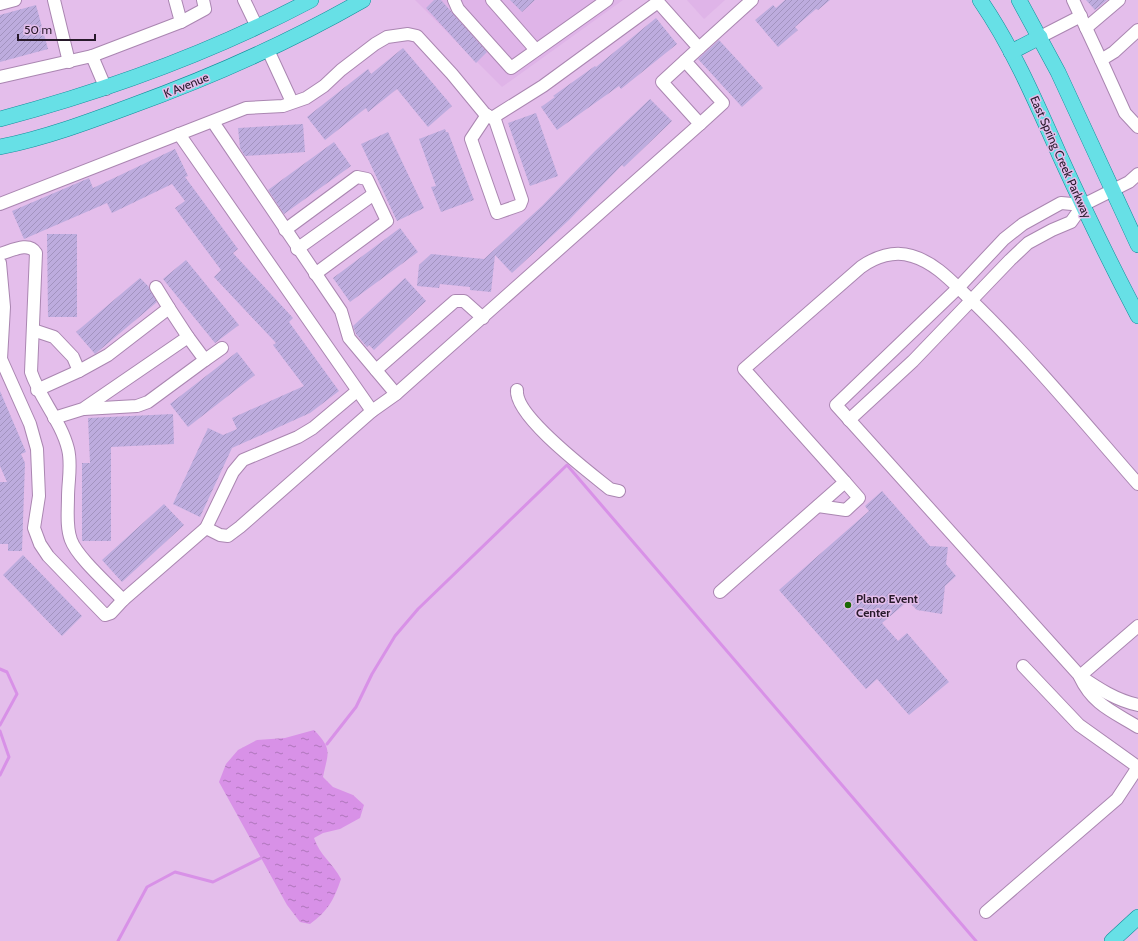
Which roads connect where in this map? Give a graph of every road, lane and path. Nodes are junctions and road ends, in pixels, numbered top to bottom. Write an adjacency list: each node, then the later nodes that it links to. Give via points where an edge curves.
1 (16, 0): 16 (street)
2 (54, 0): 31 (street)
3 (175, 0): 19 (street)
4 (203, 0): 19 (street, via 205,9)
5 (244, 0): 20 (street)
6 (311, 0): 20 (main road, K Avenue)
7 (363, 0): 25 (main road, K Avenue)
8 (454, 0): 26 (street, via 458,9 511,68)
9 (492, 0): 26 (street)
10 (607, 0): 17 (street)
11 (752, 0): 24 (street)
12 (980, 0): 27 (main road, East Spring Creek Parkway)
13 (1019, 0): 23 (main road)
14 (1073, 0): 18 (street)
15 (1119, 0): 21 (street)
16 (0, 4)
17 (592, 4): 26 (street)
18 (1081, 16): 21 (street); 23 (street)
19 (181, 22): 28 (street)
20 (257, 27): 25 (main road); 33 (main road, K Avenue)
21 (1086, 28): 29 (street)
22 (1138, 30): 29 (street)
23 (1040, 37): 27 (main road); 44 (main road)
24 (699, 48): 30 (street); 36 (street, via 658,2 543,86)
25 (268, 50): 34 (street); 35 (main road, K Avenue, via 225,70)
26 (536, 50)
27 (1011, 52): 47 (main road, East Spring Creek Parkway)
28 (92, 56): 31 (street); 33 (street)
29 (1101, 60): 40 (street, via 1125,113)
30 (685, 61): 39 (street, via 662,82); 39 (street, via 723,103)
31 (69, 62): 32 (street)
32 (0, 77)
33 (106, 89): 35 (main road); 37 (main road, K Avenue)
34 (292, 102): 36 (street, via 314,94 341,70 387,38 408,34 417,36); 38 (street, via 283,106 246,108)
35 (114, 113): 42 (main road, K Avenue)
36 (490, 116): 36 (street, via 471,139 497,213 520,206 522,200)
37 (0, 119)
38 (212, 122): 41 (street); 48 (street)
39 (700, 124): 59 (street)
40 (1138, 127)
41 (179, 134): 46 (street); 68 (street)
42 (0, 147)
43 (1138, 174): 44 (street)
44 (1112, 192): 47 (street); 49 (main road)
45 (374, 194): 48 (street, via 367,179 357,177); 50 (street); 53 (street, via 387,221)
46 (0, 204)
47 (1082, 204): 55 (street, via 1061,203 1023,224 1004,239); 56 (street, via 1071,222 1028,244 1005,264); 58 (main road, East Spring Creek Parkway)
48 (284, 230): 50 (street)
49 (1138, 245)
50 (298, 249): 53 (street)
51 (0, 254): 60 (street, via 28,246 36,253)
52 (0, 263): 80 (street, via 4,306 1,359 30,424 38,449 39,496 34,528 48,556 104,615 111,613)
53 (315, 274): 64 (street, via 341,311 349,338)
54 (156, 287): 57 (street)
55 (958, 288): 56 (street); 73 (street, via 836,405); 74 (street, via 927,262 911,255 877,257 861,267 744,369)
56 (971, 301): 73 (street, via 913,361); 75 (street, via 1002,329)
57 (169, 308): 61 (street); 65 (street, via 108,355)
58 (1138, 316)
59 (483, 318): 64 (street, via 464,301 455,301); 69 (street)
60 (33, 330): 65 (street, via 54,337 73,357); 66 (street, via 31,372)
61 (188, 337): 63 (street); 70 (street)
62 (222, 348): 63 (street)
63 (205, 360): 70 (street, via 148,402 137,406)
64 (376, 370): 69 (street)
65 (79, 371): 66 (street)
66 (37, 390): 72 (street)
67 (517, 390): 76 (street, via 520,405 543,433 610,489)
68 (357, 391): 71 (street); 78 (street, via 313,428 243,460 233,472)
69 (396, 394): 71 (street)
70 (83, 409): 72 (street)
71 (372, 411): 78 (street, via 228,536)
72 (54, 418): 80 (street, via 68,450 68,530 71,541)
73 (849, 420): 83 (street)
74 (844, 482): 77 (street); 77 (street, via 859,498 846,510)
75 (1138, 484)
76 (619, 491)
77 (818, 506): 79 (street)
78 (206, 528): 80 (street)
79 (720, 592)
80 (123, 600)
81 (1138, 626): 83 (street)
82 (1023, 666): 86 (street, via 1079,725)
83 (1080, 676): 84 (street, via 1101,691); 85 (street, via 1086,690 1099,703)
84 (1138, 706)
85 (1138, 727)
86 (1138, 767): 87 (street, via 1117,799)
87 (986, 912)
88 (1138, 917): 89 (main road)
89 (1112, 941)

